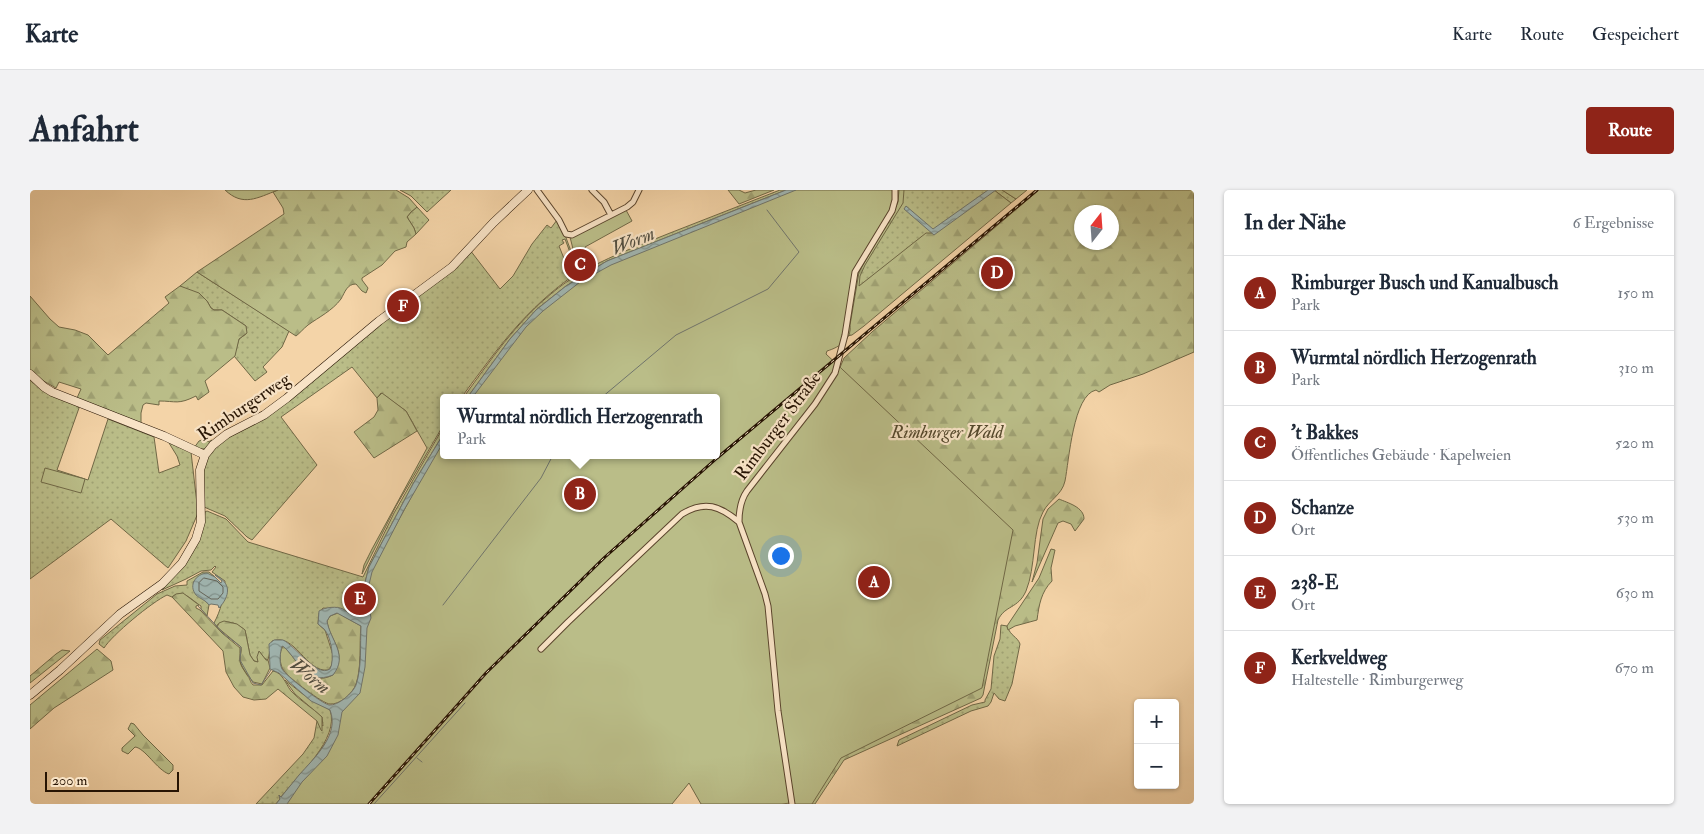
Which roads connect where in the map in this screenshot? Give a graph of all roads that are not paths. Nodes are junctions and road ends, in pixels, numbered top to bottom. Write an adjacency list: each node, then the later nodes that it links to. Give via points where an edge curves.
1 (528, 190): 8 (street, Rimburgerweg, via 452,267 379,321 287,398 222,438)
2 (537, 190): 6 (street, via 568,235)
3 (592, 190): 6 (street, via 604,202)
4 (639, 190): 6 (street, via 631,204)
5 (895, 190): 9 (street, Rimburger Straße, via 892,210 855,272 845,335 835,372 815,404 743,496)
6 (610, 215)
7 (30, 374): 8 (street, Rimburgerweg, via 52,392)
8 (205, 455): 11 (street, via 200,476 202,522 189,552 174,573 120,614)
9 (739, 522): 10 (street, via 724,511 708,506 695,507 682,514); 12 (street, Rimburger Straße, via 768,606 778,711)
10 (541, 649)
11 (30, 695)
12 (792, 804)

